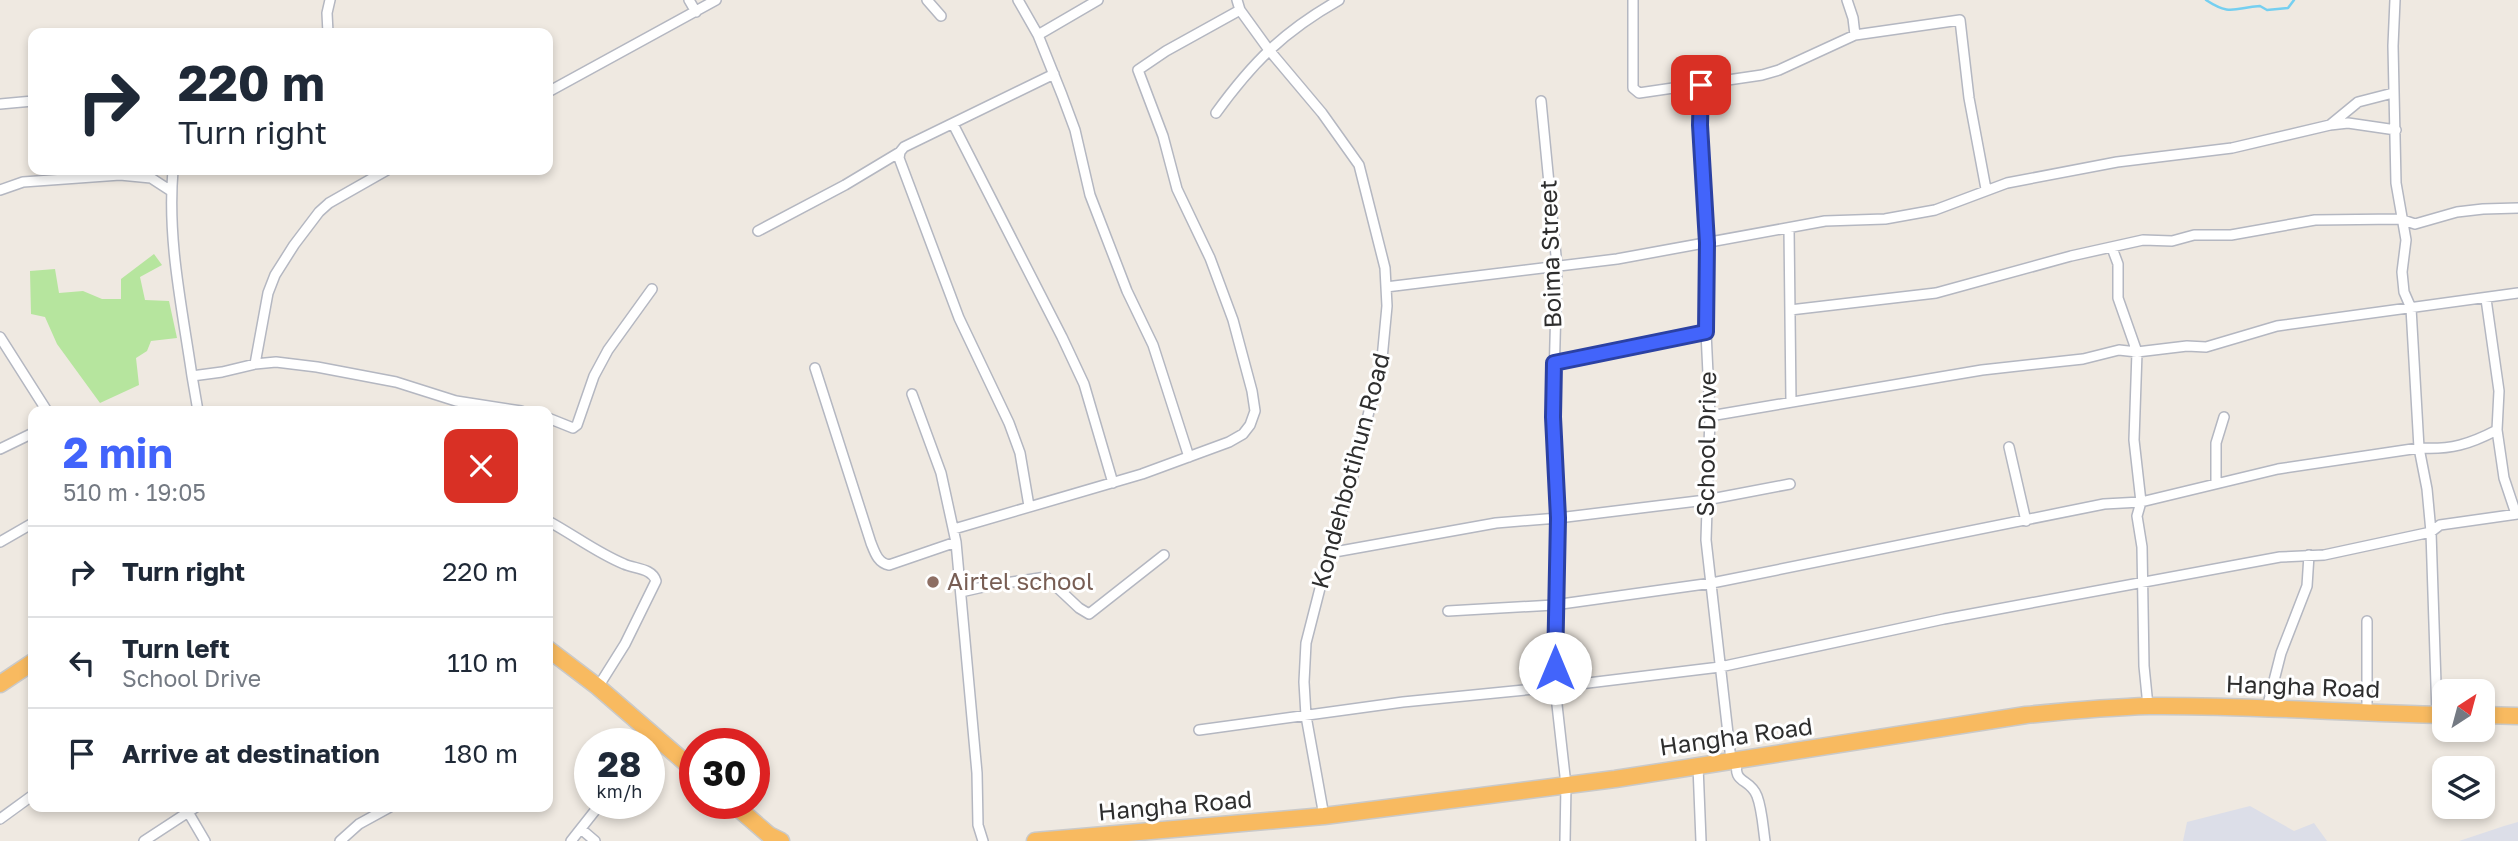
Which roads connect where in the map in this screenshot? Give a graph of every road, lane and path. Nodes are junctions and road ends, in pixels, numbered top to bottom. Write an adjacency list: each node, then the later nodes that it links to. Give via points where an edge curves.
1 (330, 0): 15 (street)
2 (689, 0): 13 (street)
3 (716, 0): 13 (street)
4 (926, 0): 14 (street)
5 (1018, 0): 16 (street)
6 (1098, 0): 16 (street)
7 (1237, 0): 12 (street, Kondehbotihun Road)
8 (1339, 0): 18 (street)
9 (1633, 0): 20 (street, via 1633,88 1646,93)
10 (1847, 0): 17 (street)
11 (2395, 0): 22 (street)
12 (1240, 10): 18 (street, Kondehbotihun Road); 69 (street, via 1138,70 1177,189 1233,320 1255,411 1243,434)
13 (696, 12): 21 (street)
14 (941, 16)
15 (328, 28)
16 (1038, 35): 19 (street)
17 (1855, 35): 20 (street, via 1779,70); 33 (street, via 1960,20)
18 (1269, 50): 26 (street); 43 (street, Kondehbotihun Road, via 1360,164 1382,250)
19 (1054, 74): 27 (street); 69 (street, via 1075,130 1090,195 1153,345)
20 (1701, 85): 40 (street, School Drive)
21 (553, 89)
22 (2393, 93): 28 (street, via 2358,102); 29 (street)
23 (28, 101): 25 (street)
24 (1541, 101): 42 (street, Boima Street)
25 (0, 104)
26 (1216, 113)
27 (953, 124): 30 (street); 70 (street, via 1084,384)
28 (2330, 125): 29 (street, via 2348,122); 33 (street, via 2232,148 2117,162)
29 (2396, 130): 37 (street)
30 (900, 152): 39 (street); 75 (street, via 959,318 1020,453)
31 (173, 175): 35 (street)
32 (369, 175): 53 (street, via 329,203 289,252 268,293)
33 (1986, 189): 38 (street, via 1935,210)
34 (0, 190): 35 (street, via 35,181 120,175 146,176)
35 (172, 191): 55 (street, via 174,261)
36 (2518, 208): 37 (street, via 2470,210 2415,224)
37 (2400, 219): 41 (street, via 2297,222 2231,235 2194,235 2172,242 2143,240); 47 (street, via 2406,240 2404,292)
38 (1789, 228): 40 (street); 48 (street)
39 (758, 231)
40 (1707, 243): 42 (street); 49 (street, School Drive)
41 (2112, 248): 48 (street, via 1936,293); 51 (street, via 2118,264 2118,298)
42 (1557, 266): 43 (street); 52 (street, Boima Street)
43 (1386, 287): 85 (street, Kondehbotihun Road, via 1382,359)
44 (652, 289): 63 (street, via 608,350 577,425 573,428)
45 (2518, 293): 46 (street)
46 (2486, 299): 47 (street); 64 (street, via 2499,391)
47 (2411, 307): 51 (street, via 2277,326 2206,347); 67 (street)
48 (1790, 310): 57 (street)
49 (1706, 332): 52 (street); 61 (street, School Drive)
50 (0, 337): 58 (street)
51 (2137, 352): 57 (street, via 2119,350); 74 (street, via 2134,439)
52 (1554, 363): 77 (street, Boima Street)
53 (255, 364): 55 (street); 60 (street, via 317,366)
54 (816, 368): 84 (street, via 878,559 889,565)
55 (192, 376): 59 (street)
56 (912, 394): 81 (street, via 941,472)
57 (1791, 402): 61 (street)
58 (44, 406)
59 (197, 406)
60 (488, 406)
61 (1710, 416): 73 (street, School Drive)
62 (2224, 417): 71 (street, via 2216,443)
63 (553, 420)
64 (2497, 430): 67 (street, via 2470,444); 76 (street, via 2504,478)
65 (28, 435): 68 (street)
66 (2009, 447): 78 (street)
67 (2419, 447): 71 (street, via 2278,468); 82 (street)
68 (0, 449)
69 (1189, 457): 70 (street)
70 (1113, 483): 75 (street)
71 (2216, 483): 74 (street)
72 (1790, 484): 73 (street)
73 (1706, 500): 77 (street); 88 (street, School Drive)
74 (2141, 502): 78 (street, via 2104,504); 89 (street, via 2137,516)
75 (1028, 506): 81 (street)
76 (2517, 514): 82 (street, via 2440,525)
77 (1558, 518): 85 (street, via 1496,523); 91 (street, Boima Street)
78 (2026, 521): 88 (street)
79 (553, 524): 99 (street, via 610,558 648,571 656,581)
80 (28, 526): 83 (street)
81 (954, 529): 84 (street)
82 (2431, 532): 87 (street); 97 (street)
83 (0, 542)
84 (956, 542): 90 (street)
85 (1329, 553): 106 (street, Kondehbotihun Road, via 1306,643)
86 (1164, 555): 90 (street, via 1090,614 1046,577)
87 (2309, 555): 89 (street); 102 (street, via 2307,586 2281,653)
88 (1712, 583): 91 (street); 96 (street, School Drive)
89 (2144, 583): 96 (street, via 1944,619); 101 (street)
90 (961, 592): 128 (street)
91 (1555, 605): 92 (street); 100 (street, Boima Street)
92 (1448, 611)
93 (2367, 621): 103 (street)
94 (553, 653): 99 (highway)
95 (28, 665): 98 (highway)
96 (1720, 667): 100 (street); 110 (street, School Drive)
97 (2439, 679)
98 (0, 684)
99 (598, 687): 108 (highway)
100 (1555, 688): 106 (street); 112 (street, Boima Street)
101 (2148, 706): 102 (highway, Hangha Road); 110 (highway, Hangha Road, via 2026,715)
102 (2267, 708): 103 (highway, Hangha Road)
103 (2367, 712): 104 (highway, Hangha Road)
104 (2432, 715)
105 (2496, 715): 107 (highway)
106 (1306, 716): 109 (street); 117 (street, Kondehbotihun Road)
107 (2518, 716)
108 (638, 728)
109 (1199, 730)
110 (1734, 760): 111 (highway, Hangha Road); 132 (street, School Drive, via 1737,776 1757,795)
111 (1698, 766): 112 (highway, Hangha Road); 131 (street)
112 (1566, 785): 117 (highway, Hangha Road); 130 (street, Boima Street)
113 (28, 799): 118 (street)
114 (188, 812): 122 (street)
115 (193, 812): 123 (street)
116 (381, 812): 124 (street)
117 (1324, 816): 129 (highway, Hangha Road)
118 (0, 819)
119 (589, 819): 121 (street)
120 (750, 819): 127 (highway)
121 (581, 829): 125 (street); 126 (street)
122 (144, 841)
123 (205, 841)
124 (341, 841)
125 (571, 841)
126 (595, 841)
127 (781, 841)
128 (983, 841)
129 (1035, 841)
130 (1565, 841)
131 (1701, 841)
132 (1765, 841)

